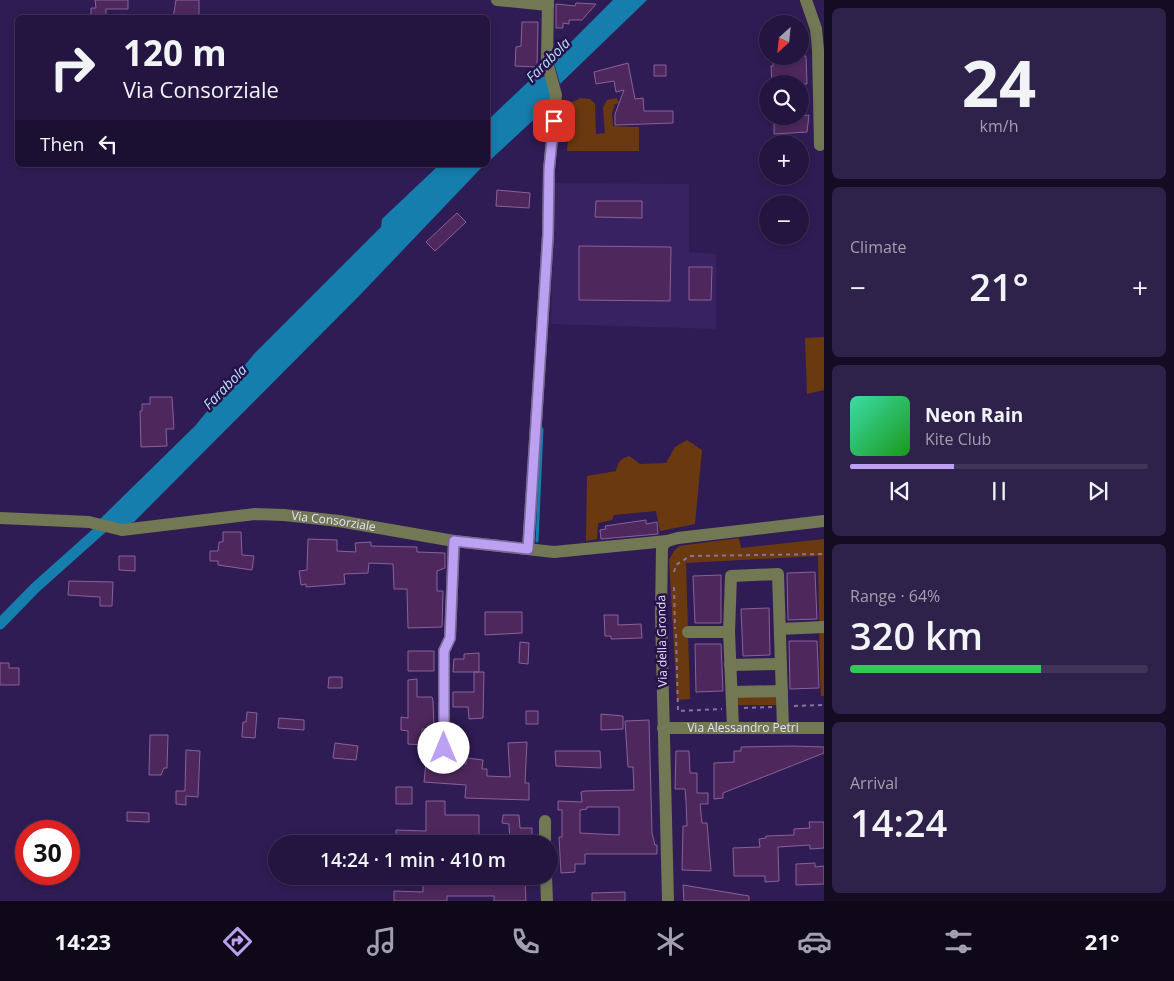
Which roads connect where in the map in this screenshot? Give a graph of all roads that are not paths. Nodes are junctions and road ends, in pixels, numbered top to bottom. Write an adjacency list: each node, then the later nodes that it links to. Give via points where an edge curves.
1 (497, 0): 3 (street)
2 (806, 0): 4 (street, via 816,29)
3 (548, 2): 10 (street, via 547,62 556,95)
4 (822, 90): 5 (street)
5 (820, 145)
6 (0, 518): 8 (street, Via Consorziale, via 95,524 114,529 255,514 284,515)
7 (824, 521): 9 (street)
8 (454, 541): 10 (street, Via Consorziale); 23 (street, via 450,638 444,651)
9 (668, 541): 10 (street, Via Consorziale, via 560,552); 19 (street, Via della Gronda, via 662,546 661,554)
10 (528, 549)
11 (824, 627): 12 (street)
12 (780, 629): 14 (street, via 778,574 731,576); 15 (street)
13 (688, 632): 14 (street)
14 (729, 632): 16 (street)
15 (781, 664): 16 (street); 17 (street)
16 (730, 665): 18 (street)
17 (782, 691): 18 (street); 21 (street)
18 (732, 692): 20 (street)
19 (663, 728): 20 (street, Via Alessandro Petri); 28 (street, Via della Gronda)
20 (733, 728): 21 (street, Via Alessandro Petri)
21 (783, 728): 22 (street, Via Alessandro Petri)
22 (824, 728)
23 (444, 748)
24 (545, 821): 25 (street)
25 (546, 835)
26 (546, 885): 27 (street)
27 (547, 901)
28 (668, 901)

